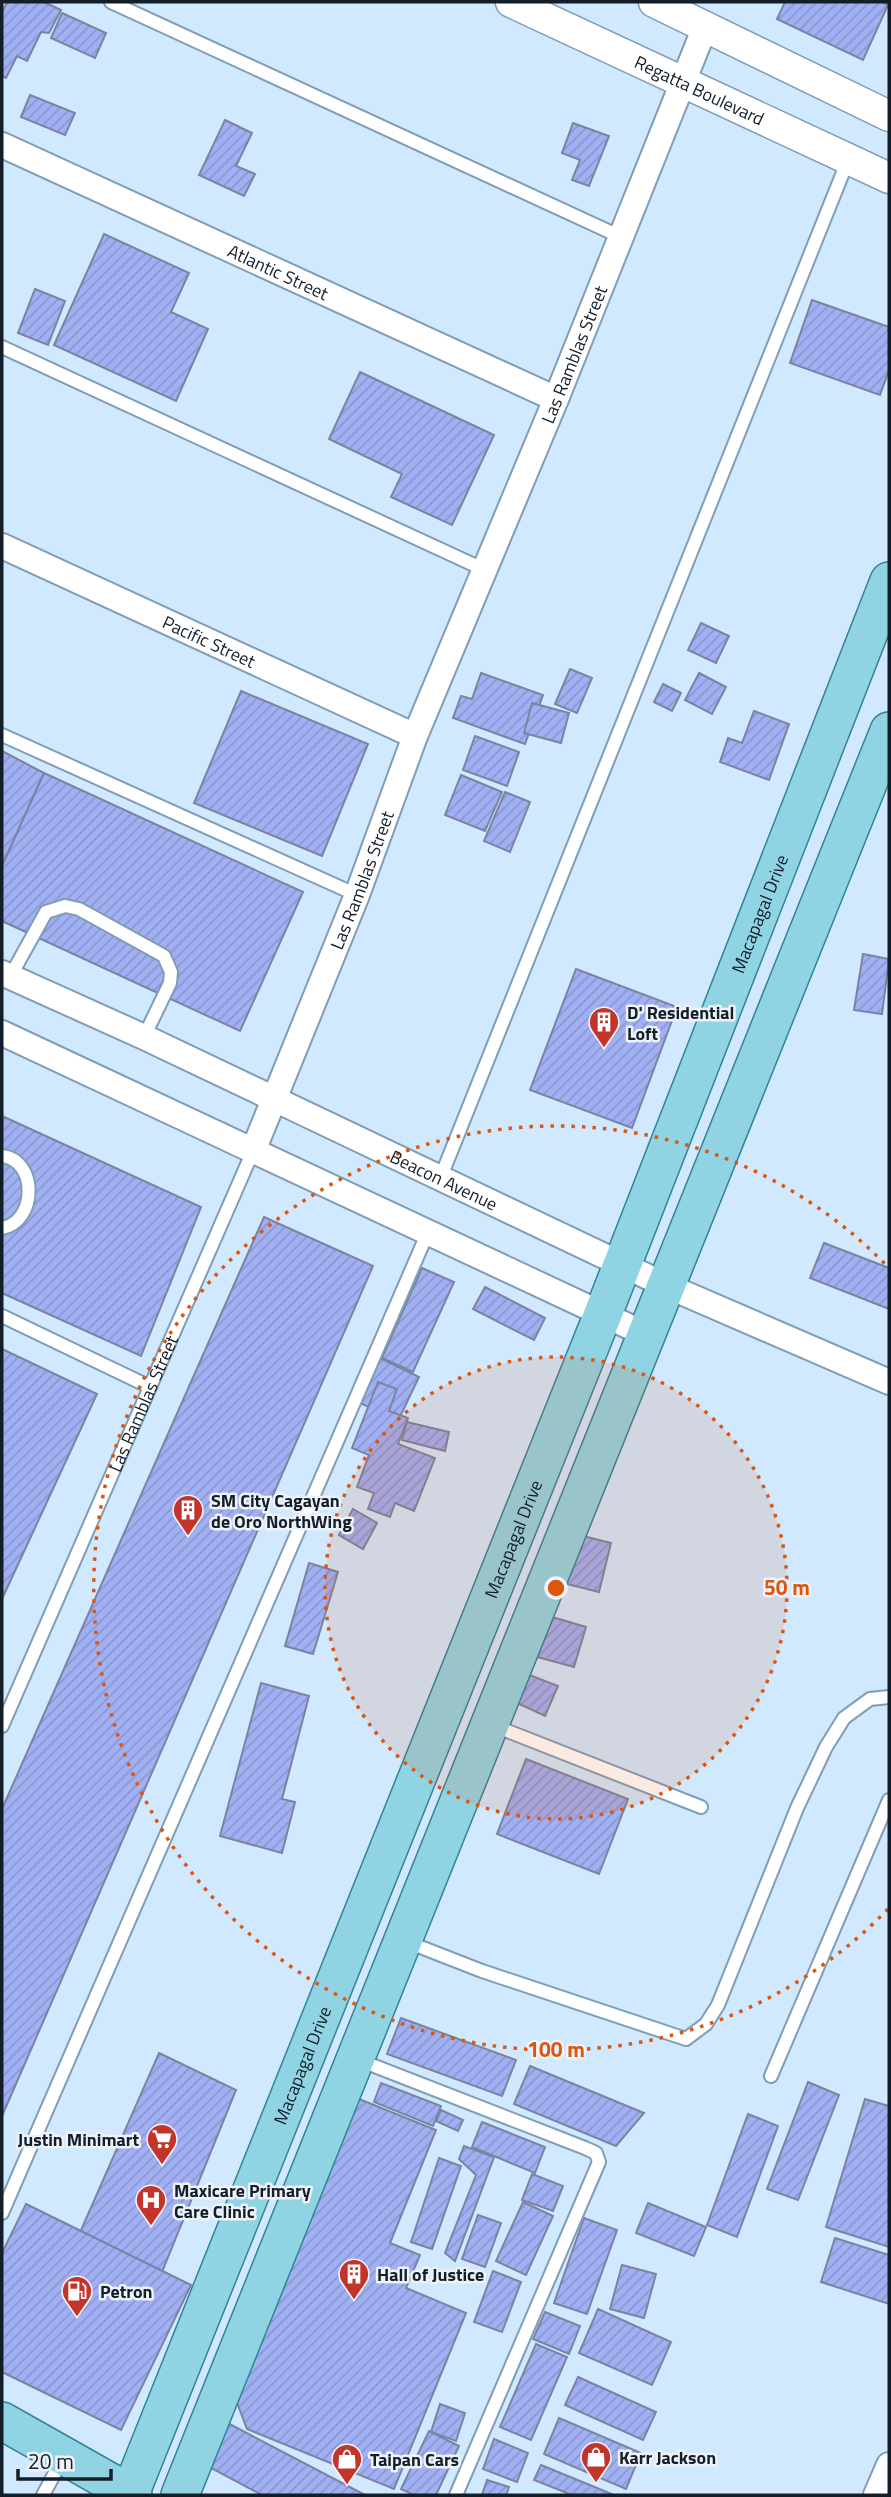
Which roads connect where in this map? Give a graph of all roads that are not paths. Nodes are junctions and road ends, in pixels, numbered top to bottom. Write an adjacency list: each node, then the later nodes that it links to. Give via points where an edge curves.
1 (111, 2): 10 (lane)
2 (511, 2): 5 (street, Regatta Boulevard)
3 (654, 2): 4 (street)
4 (705, 27): 5 (street, Las Ramblas Street); 6 (street)
5 (683, 82): 8 (street, Regatta Boulevard); 10 (street, Las Ramblas Street)
6 (889, 116)
7 (2, 145): 12 (street, Atlantic Street)
8 (848, 159): 9 (street, Regatta Boulevard); 26 (lane)
9 (889, 178)
10 (621, 237): 12 (street, Las Ramblas Street)
11 (2, 347): 14 (lane)
12 (556, 398): 14 (street, Las Ramblas Street)
13 (2, 546): 18 (street, Pacific Street)
14 (485, 570): 18 (street, Las Ramblas Street)
15 (889, 581): 29 (main road, Macapagal Drive)
16 (889, 731): 30 (main road)
17 (2, 735): 19 (lane)
18 (415, 736): 19 (street, Las Ramblas Street)
19 (357, 895): 23 (street, Las Ramblas Street)
20 (6, 975): 22 (street, Beacon Avenue); 22 (lane, via 46,912 65,906 79,909 164,956 172,972 170,984)
21 (2, 1033): 24 (street)
22 (144, 1037): 23 (street, Beacon Avenue)
23 (274, 1101): 24 (street, Las Ramblas Street); 26 (street, Beacon Avenue)
24 (253, 1151): 28 (street); 35 (lane, Las Ramblas Street)
25 (2, 1156): 27 (lane, via 19,1166 29,1190 19,1220)
26 (440, 1179): 29 (street, Beacon Avenue)
27 (2, 1228)
28 (428, 1233): 31 (street); 44 (lane)
29 (622, 1265): 30 (street, Beacon Avenue); 31 (main road, Macapagal Drive)
30 (665, 1285): 33 (main road); 34 (street, Beacon Avenue)
31 (603, 1314): 33 (street); 49 (main road, Macapagal Drive)
32 (2, 1317): 35 (lane)
33 (645, 1334): 37 (main road)
34 (889, 1382)
35 (150, 1387): 38 (lane, Las Ramblas Street)
36 (889, 1697): 41 (lane, via 870,1699 844,1718 826,1747 718,2005 706,2024 686,2039)
37 (489, 1724): 40 (lane); 41 (main road)
38 (2, 1726)
39 (889, 1800): 43 (lane)
40 (701, 1807)
41 (402, 1940): 42 (main road)
42 (354, 2058): 50 (main road); 51 (lane, via 585,2148 596,2153 599,2162)
43 (771, 2076)
44 (2, 2213)
45 (2, 2421): 46 (main road)
46 (64, 2456): 48 (lane); 49 (main road)
47 (889, 2465): 52 (street)
48 (43, 2495)
49 (132, 2495)
50 (180, 2495)
51 (456, 2495)
52 (876, 2495)

